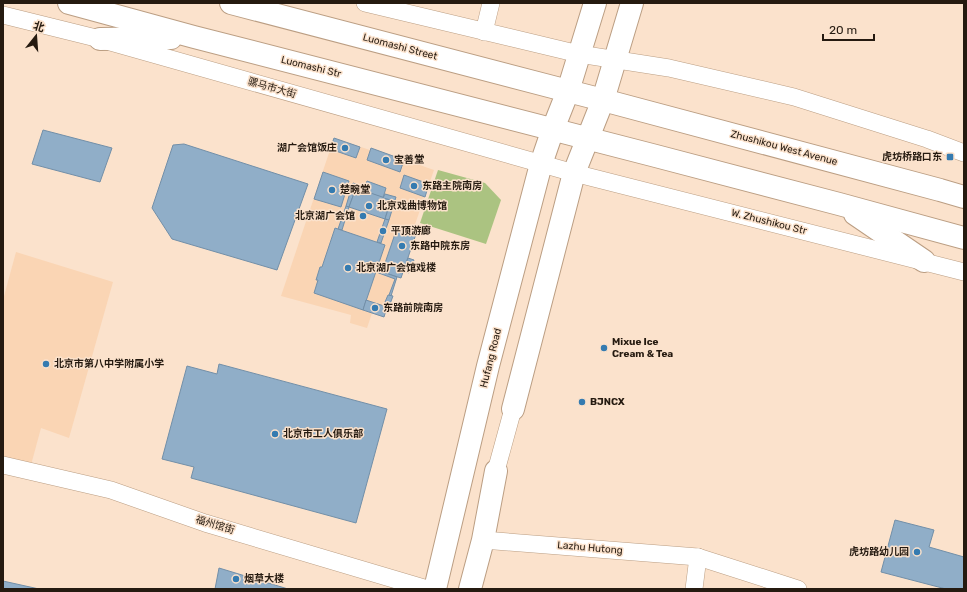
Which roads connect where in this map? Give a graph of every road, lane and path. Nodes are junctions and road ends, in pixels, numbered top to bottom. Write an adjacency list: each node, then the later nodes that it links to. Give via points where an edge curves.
1 (69, 3): 9 (main road, Luomashi Str)
2 (231, 3): 13 (main road, Luomashi Street)
3 (365, 3): 8 (street)
4 (491, 3): 8 (street)
5 (596, 3): 11 (main road, Hufang Road)
6 (632, 3): 12 (main road)
7 (3, 15): 10 (street, 骡马市大街)
8 (484, 32): 11 (street)
9 (194, 38): 10 (main road); 15 (main road, Luomashi Str)
10 (100, 39): 18 (street, 骡马市大街)
11 (579, 54): 12 (street); 13 (main road, Hufang Road)
12 (614, 60): 14 (main road); 17 (street, via 669,68 794,97)
13 (568, 91): 14 (main road, Luomashi Street); 15 (main road, Hufang Road)
14 (603, 100): 16 (main road); 20 (main road, Zhushikou West Avenue)
15 (553, 129): 16 (main road, Luomashi Str); 18 (main road, Hufang Road)
16 (588, 138): 19 (main road); 21 (main road)
17 (964, 153)
18 (541, 164): 19 (street, 骡马市大街); 31 (main road, Hufang Road, via 490,359)
19 (574, 173): 23 (street, W. Zhushikou Str); 25 (main road)
20 (964, 197)
21 (839, 204): 22 (main road); 23 (main road)
22 (964, 238)
23 (924, 261): 24 (street, W. Zhushikou Str)
24 (964, 272)
25 (513, 410): 27 (street)
26 (3, 464): 30 (street, 福州馆街, via 111,490 205,523)
27 (496, 471): 28 (main road)
28 (483, 540): 29 (street, Lazhu Hutong); 32 (main road)
29 (698, 557): 33 (street); 34 (street, Lazhu Hutong)
30 (427, 589)
31 (435, 589)
32 (470, 589)
33 (694, 589)
34 (798, 589)

